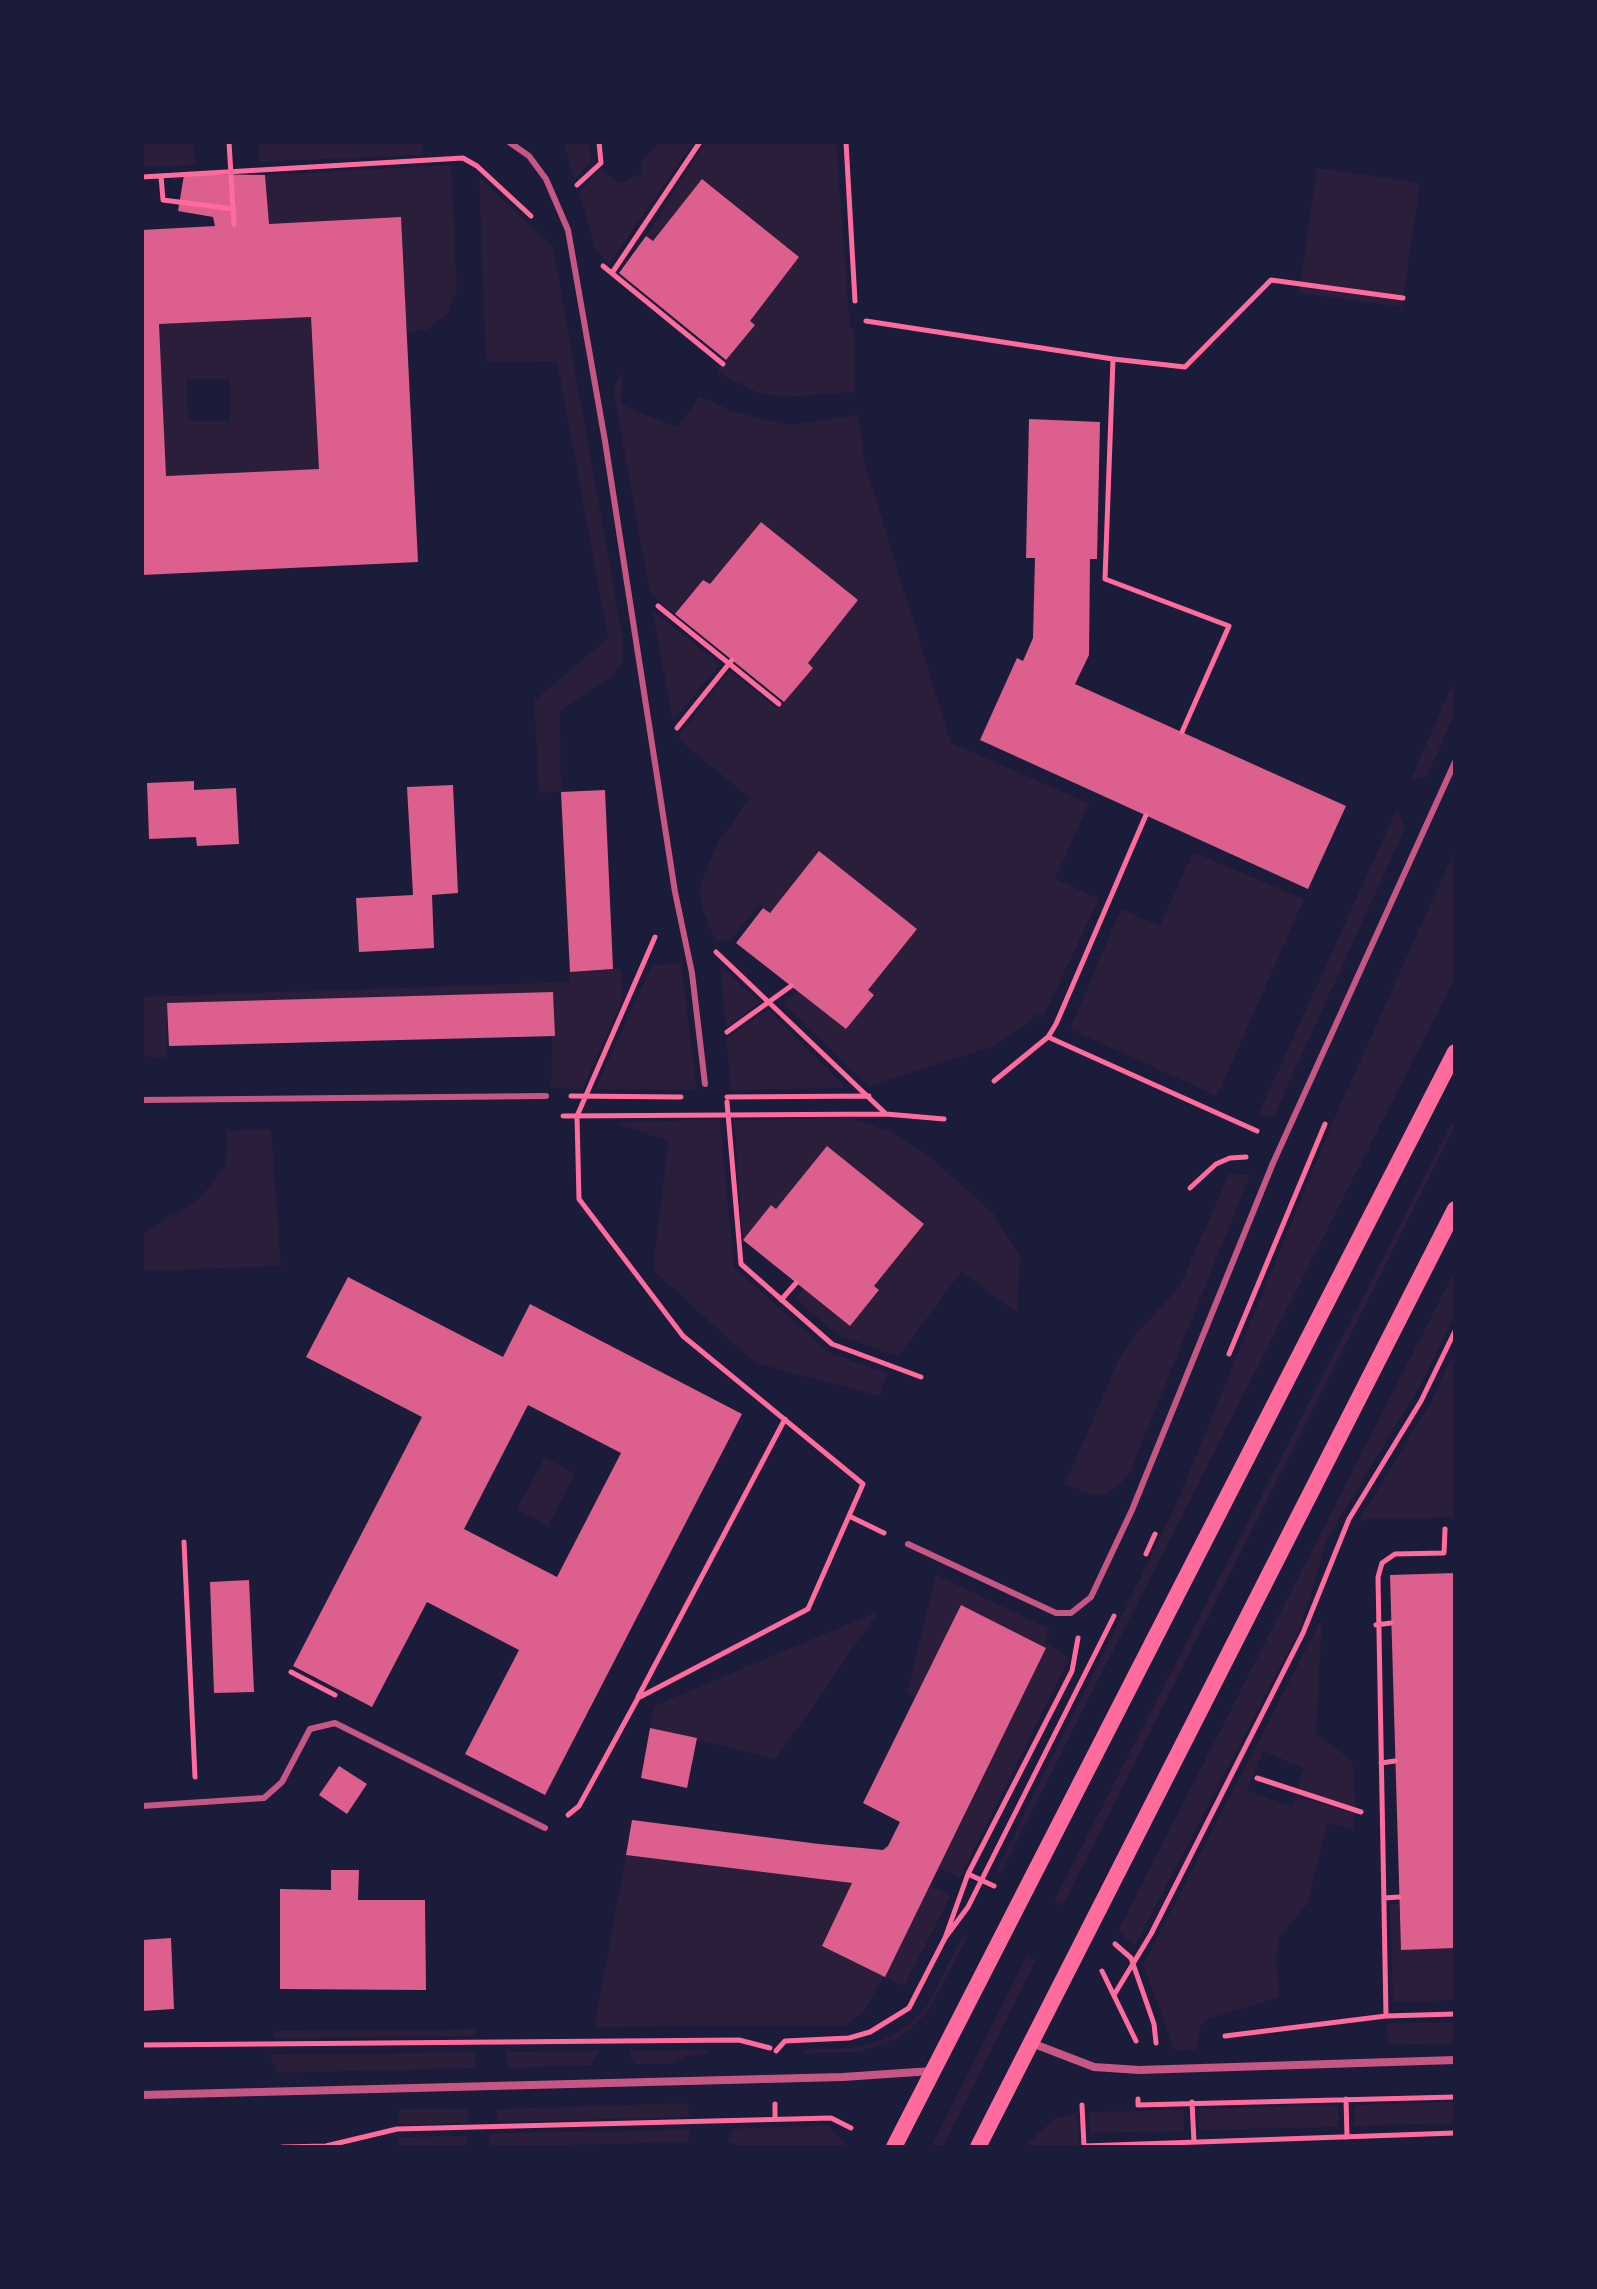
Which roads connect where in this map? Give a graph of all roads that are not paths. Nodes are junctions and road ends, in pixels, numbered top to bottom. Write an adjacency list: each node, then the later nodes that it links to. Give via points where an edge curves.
1 (509, 142): 4 (lane, via 529,156 546,179 568,230 692,973)
2 (1455, 762): 8 (lane, via 1273,1163 1098,1583 1080,1608 1056,1613)
3 (1455, 1052): 13 (main road)
4 (705, 1084)
5 (546, 1096): 6 (lane)
6 (142, 1100)
7 (1455, 1209): 11 (main road)
8 (908, 1544)
9 (142, 1806): 10 (lane, via 264,1798 282,1782 310,1729 335,1723)
10 (545, 1828)
11 (1029, 2042): 12 (street, via 1094,2067 1139,2070); 16 (main road)
12 (1455, 2060)
13 (933, 2070): 14 (street, via 843,2077); 15 (main road)
14 (142, 2095)
15 (894, 2147)
16 (978, 2147)

